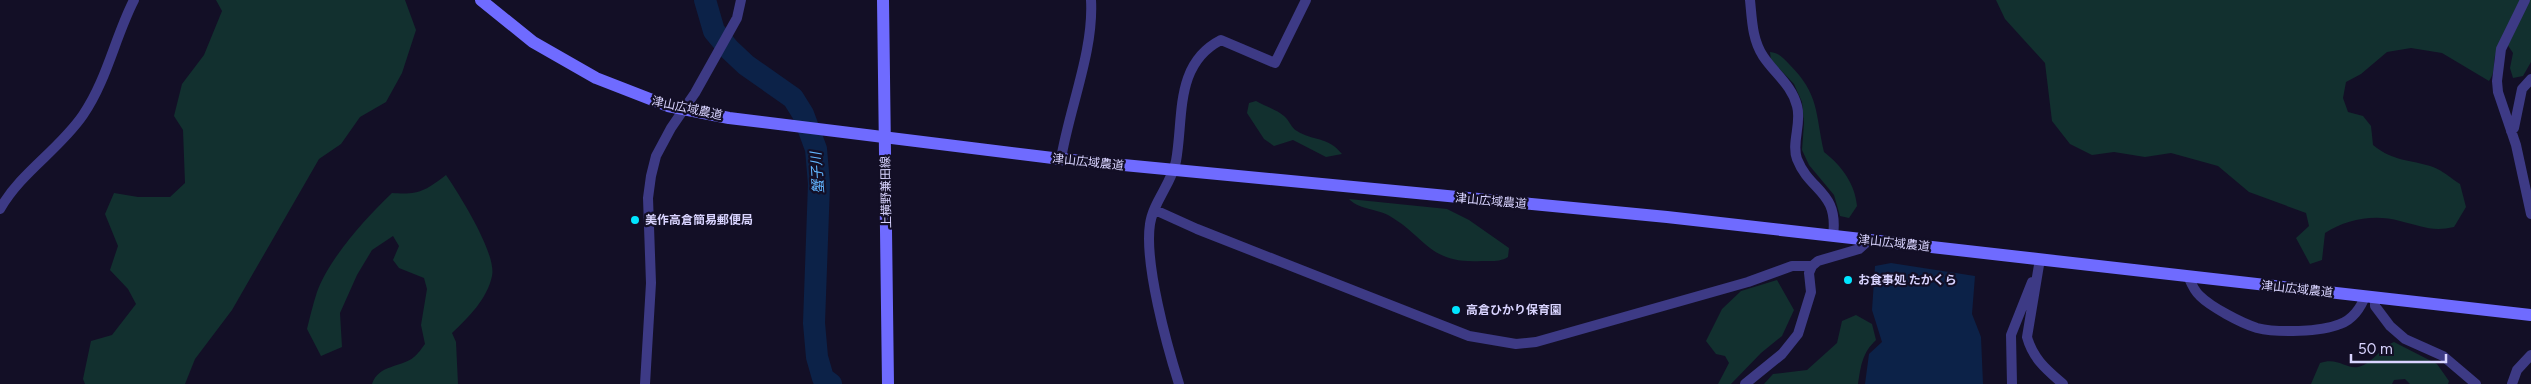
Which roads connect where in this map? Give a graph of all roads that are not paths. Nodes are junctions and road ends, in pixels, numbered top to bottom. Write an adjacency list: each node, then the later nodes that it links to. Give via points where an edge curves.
1 (134, 0): 15 (street, via 106,70 84,113 68,134 16,185)
2 (481, 0): 10 (street, 津山広域農道, via 533,42 564,62 626,92)
3 (741, 0): 10 (street, via 737,18)
4 (883, 0): 12 (street, 上横野兼田線)
5 (1091, 0): 13 (street, via 1087,47)
6 (1306, 0): 14 (street, via 1275,63 1221,40 1201,55 1184,84)
7 (1750, 0): 18 (street, via 1757,44 1792,92 1797,105 1797,160 1832,207 1835,221)
8 (2525, 0): 11 (street, via 2511,26 2498,64 2498,92)
9 (2531, 79): 11 (street, via 2522,90)
10 (684, 110): 12 (street, 津山広域農道); 27 (street, via 656,156 651,176 648,198 651,283)
11 (2511, 131): 17 (street)
12 (885, 139): 13 (street, 津山広域農道); 26 (street, 上横野兼田線)
13 (1060, 159): 14 (street, 津山広域農道)
14 (1173, 171): 16 (street); 18 (street, 津山広域農道, via 1667,217)
15 (0, 209)
16 (1155, 210): 21 (street, via 1469,336 1516,344 1536,342 1732,287 1792,266); 28 (street, via 1150,223 1153,276)
17 (2531, 214)
18 (1833, 236): 19 (street, 津山広域農道)
19 (1868, 241): 20 (street, 津山広域農道); 21 (street, via 1859,249 1818,261)
20 (2040, 264): 22 (street, 津山広域農道); 30 (street, via 2011,335); 31 (street, via 2027,338 2030,350 2040,364)
21 (1812, 266): 29 (street, via 1809,273 1811,292 1798,334 1782,354)
22 (2188, 276): 23 (street, 津山広域農道); 23 (street, via 2199,296 2222,311 2268,330 2311,330 2341,324)
23 (2370, 297): 24 (street, 津山広域農道); 32 (street, via 2390,326 2405,339 2443,356)
24 (2531, 315)
25 (2531, 355): 33 (street, via 2517,370)
26 (888, 383)
27 (646, 384)
28 (1179, 384)
29 (1745, 384)
30 (2012, 384)
31 (2063, 384)
32 (2476, 384)
33 (2512, 384)

